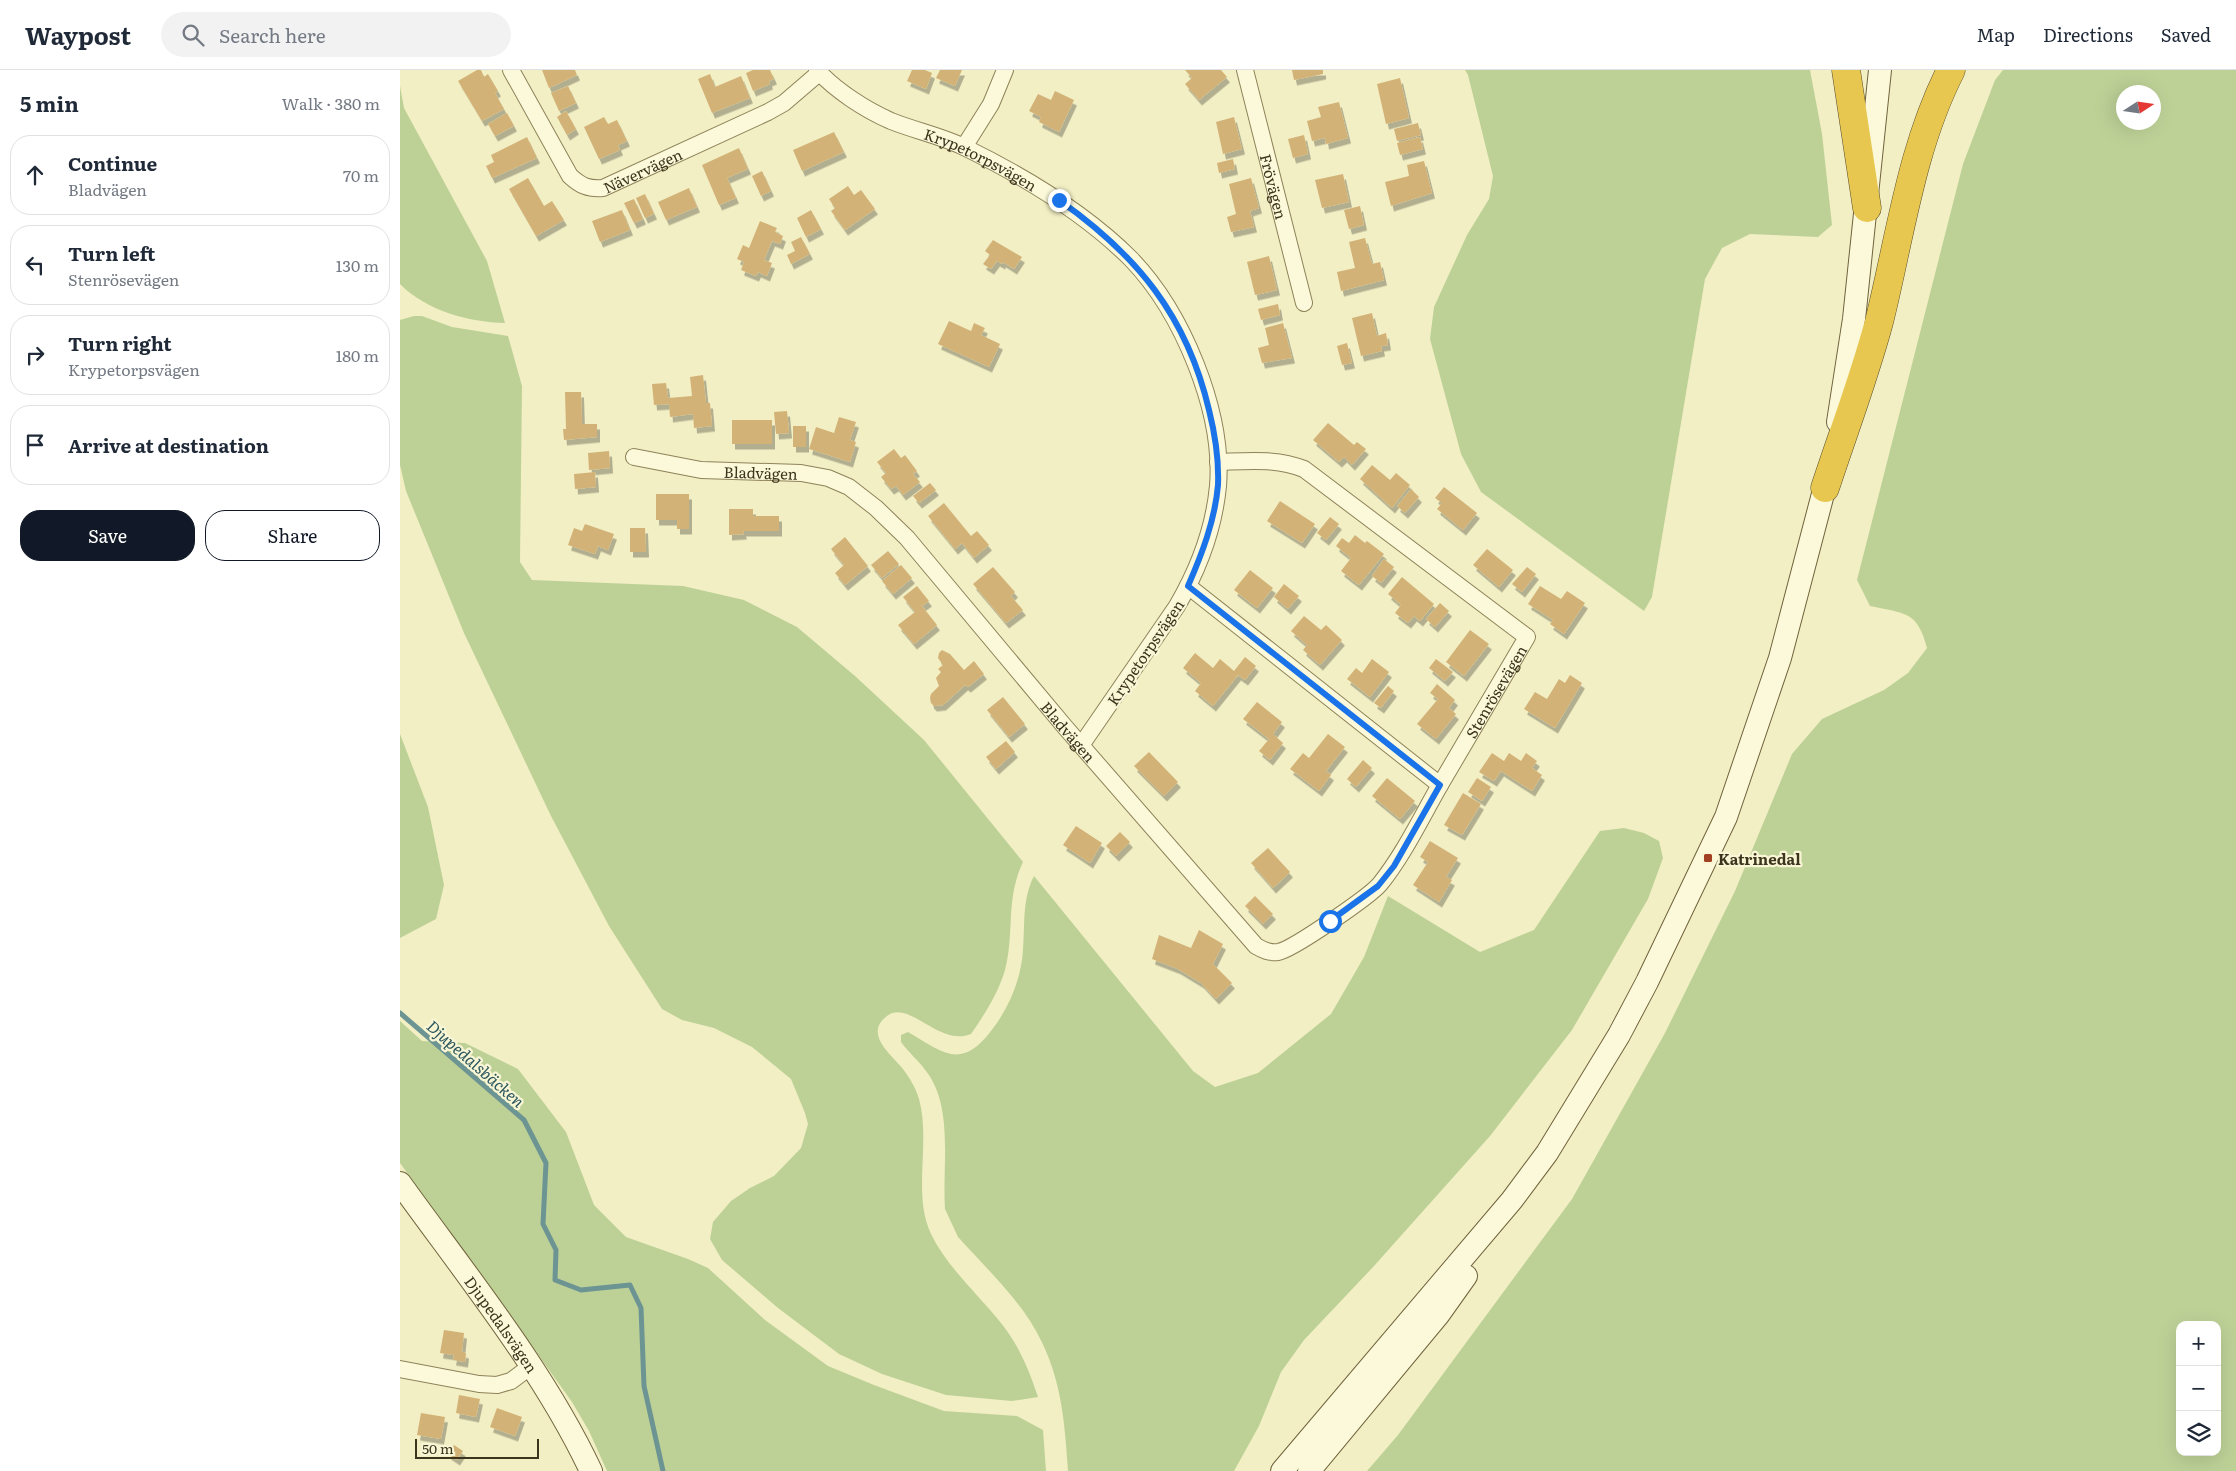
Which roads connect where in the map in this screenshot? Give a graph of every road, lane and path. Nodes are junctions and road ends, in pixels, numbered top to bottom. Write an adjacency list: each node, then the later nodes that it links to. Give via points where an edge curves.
1 (511, 70): 7 (street, Nävervägen, via 570,176 590,189 603,188 761,115 784,103)
2 (1005, 70): 8 (street, via 991,104)
3 (1244, 70): 10 (street, Frövägen)
4 (1846, 70): 9 (highway)
5 (1880, 70): 9 (main road)
6 (1951, 70): 13 (highway, via 1917,161 1878,323)
7 (818, 71): 8 (street, Krypetorpsvägen, via 864,107 890,121)
8 (964, 147): 12 (street, Krypetorpsvägen, via 1085,218 1131,260 1153,286 1186,338 1196,363 1211,418)
9 (1867, 208): 13 (main road, via 1853,327)
10 (1304, 303)
11 (634, 457): 15 (street, Bladvägen, via 701,470 801,473 828,478 848,487 907,538)
12 (1218, 462): 14 (street, Krypetorpsvägen, via 1214,512); 16 (street, Stenrösevägen, via 1272,461 1304,469 1527,637)
13 (1825, 488): 18 (main road, via 1771,687 1726,817 1708,858 1618,1035 1547,1153)
14 (1188, 586): 15 (street, Krypetorpsvägen); 16 (street)
15 (1082, 744): 16 (street, Bladvägen, via 1256,946 1271,952 1287,949 1378,886 1394,866)
16 (1440, 785)
17 (400, 1183): 19 (main road, Djupedalsvägen)
18 (1512, 1200): 22 (main road); 23 (main road, via 1477,1260 1439,1314)
19 (531, 1366): 20 (street, via 510,1381 497,1385); 21 (main road, Djupedalsvägen, via 561,1413)
20 (400, 1369)
21 (591, 1471)
22 (1282, 1471)
23 (1309, 1471)

